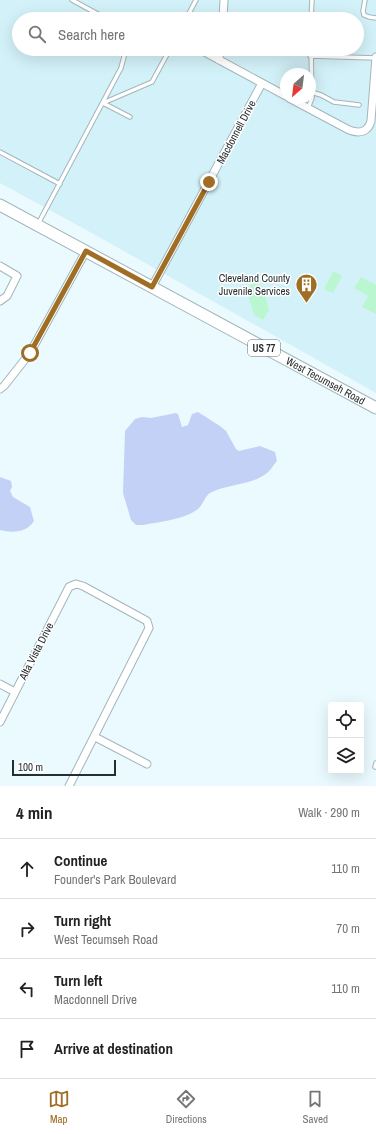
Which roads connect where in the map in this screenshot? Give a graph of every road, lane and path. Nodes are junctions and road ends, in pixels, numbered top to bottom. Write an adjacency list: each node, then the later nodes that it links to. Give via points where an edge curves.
1 (72, 0): 6 (lane)
2 (196, 0): 7 (lane)
3 (224, 0): 8 (street)
4 (312, 0): 9 (lane)
5 (365, 0): 10 (lane)
6 (93, 12)
7 (190, 12)
8 (223, 12)
9 (311, 12)
10 (363, 12)
11 (364, 15): 12 (lane)
12 (376, 18)
13 (124, 56): 24 (lane, via 121,68)
14 (166, 56): 24 (lane, via 152,82)
15 (212, 56): 19 (street)
16 (220, 56): 19 (street)
17 (310, 56): 18 (lane); 20 (lane)
18 (376, 57): 28 (street, via 371,121 366,129 354,132)
19 (220, 60): 21 (street)
20 (310, 68)
21 (262, 83): 22 (street); 36 (street, Macdonnell Drive)
22 (280, 93)
23 (316, 94): 27 (lane, via 334,102)
24 (103, 103): 29 (lane); 31 (lane)
25 (300, 104): 28 (street)
26 (310, 104): 28 (lane)
27 (359, 105)
28 (308, 108)
29 (130, 117)
30 (0, 152): 31 (lane)
31 (60, 184): 33 (lane)
32 (0, 205): 33 (main road, West Tecumseh Road / US 77)
33 (38, 225): 34 (main road, West Tecumseh Road / US 77)
34 (86, 251): 36 (main road, West Tecumseh Road / US 77); 38 (street, via 30,353)
35 (0, 266): 37 (street, via 17,276 7,296)
36 (152, 287): 39 (main road, West Tecumseh Road / US 77)
37 (0, 302)
38 (0, 389)
39 (376, 408)
40 (0, 684): 41 (street)
41 (16, 692): 42 (street, Alta Vista Drive); 43 (street, Alta Vista Drive, via 69,587 76,584 83,586 138,615 147,621 149,628)
42 (0, 722)
43 (94, 737): 45 (street); 47 (street)
44 (376, 763): 46 (lane)
45 (147, 764)
46 (374, 767)
47 (69, 786)

